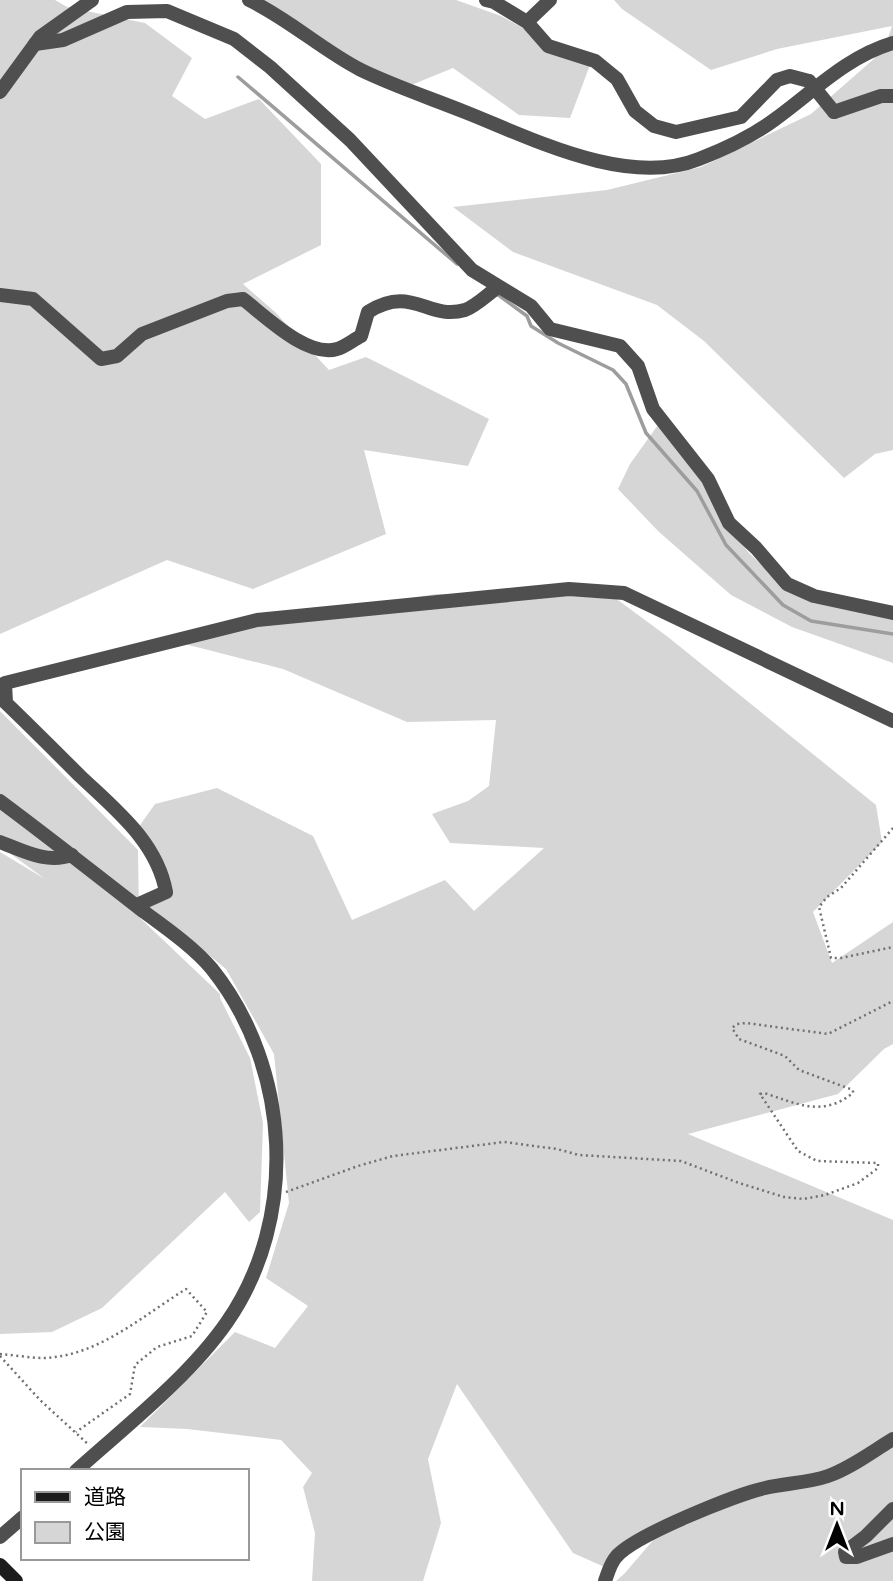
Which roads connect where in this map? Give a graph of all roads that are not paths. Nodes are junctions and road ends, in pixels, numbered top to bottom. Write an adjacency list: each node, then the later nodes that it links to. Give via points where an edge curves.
1 (92, 0): 7 (street)
2 (249, 0): 6 (street, via 374,76 579,156 628,166 680,164 725,148 772,122 859,57)
3 (486, 0): 5 (street)
4 (550, 0): 5 (street)
5 (527, 22): 9 (street, bridge, via 548,46 595,61 617,79 635,111 654,125 676,132 741,117 777,80 790,76 809,81 834,112)
6 (893, 43)
7 (35, 44): 8 (street); 10 (street, via 63,40 127,12 167,11 234,39 350,140)
8 (0, 92)
9 (893, 96)
10 (493, 290): 11 (street, via 467,309 452,311 400,299 382,303 368,312 360,336 336,349 315,350 243,299 227,301 142,334 117,356 101,359 33,299); 12 (street, via 531,306 550,329 620,346 638,366 653,408 708,479 729,523 787,584 814,596)
11 (0, 295)
12 (893, 613)
13 (893, 722): 17 (street, via 624,593 569,589 257,620 5,682 6,703 133,827 152,854 166,892)
14 (0, 801): 16 (street)
15 (0, 842): 16 (street, via 41,858)
16 (72, 855): 17 (street)
17 (136, 905): 19 (street, via 204,960 243,1018 270,1093 275,1196 258,1263 227,1322 198,1359)
18 (893, 1439): 26 (street, via 832,1475 744,1494 666,1527 617,1556)
19 (78, 1469)
20 (893, 1509): 23 (street, via 845,1552 846,1557)
21 (21, 1519): 22 (street)
22 (0, 1537)
23 (893, 1544)
24 (0, 1565): 25 (main road)
25 (16, 1581)
26 (605, 1581)

